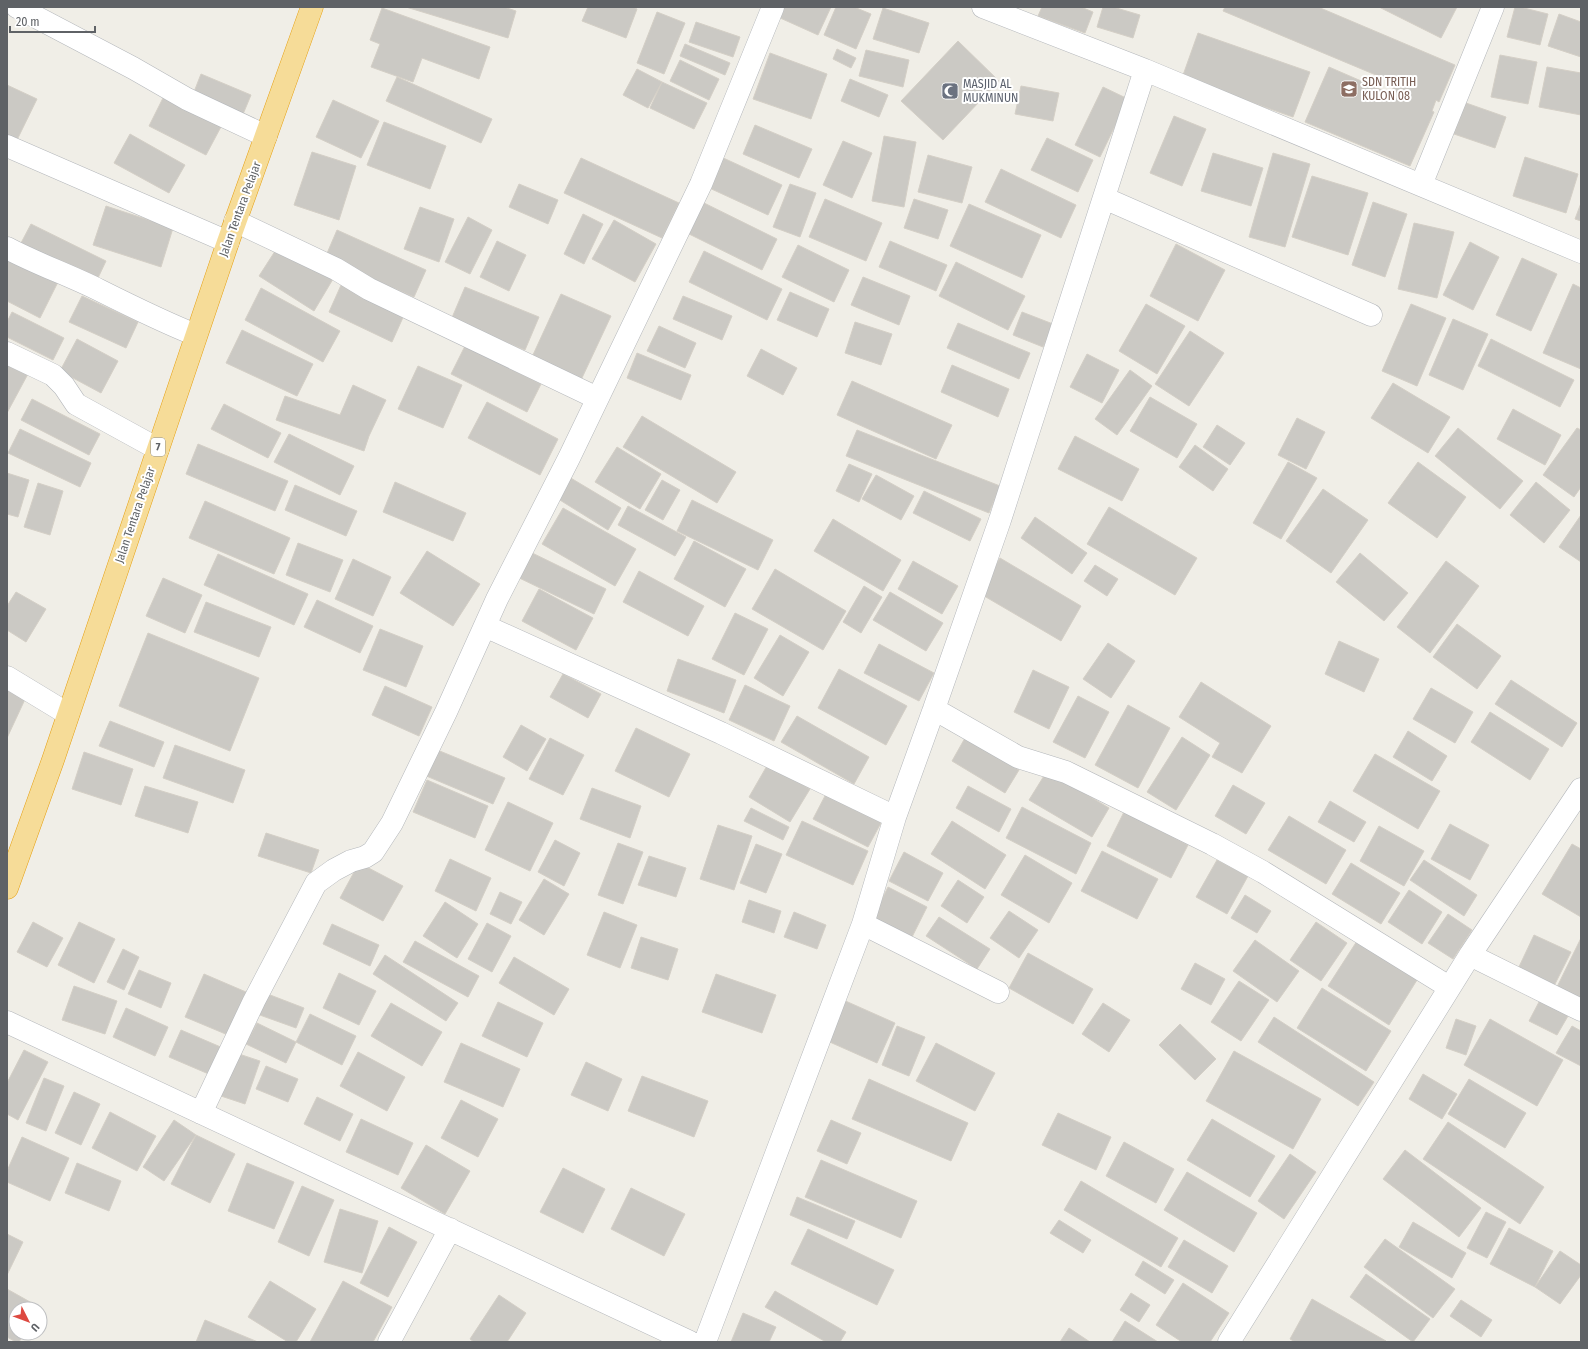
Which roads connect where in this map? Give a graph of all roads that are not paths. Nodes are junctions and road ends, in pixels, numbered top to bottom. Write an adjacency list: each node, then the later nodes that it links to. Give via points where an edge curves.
1 (17, 7): 7 (street, via 187,99)
2 (312, 7): 7 (highway, Jalan Tentara Pelajar / 7)
3 (773, 7): 18 (street, via 701,184)
4 (983, 7): 6 (street)
5 (1493, 7): 9 (street)
6 (1145, 70): 9 (street); 10 (street)
7 (266, 136): 11 (highway, Jalan Tentara Pelajar / 7)
8 (7, 146): 12 (street)
9 (1421, 185): 14 (street)
10 (1104, 198): 15 (street); 22 (street, via 1000,520)
11 (235, 221): 12 (highway, Jalan Tentara Pelajar / 7); 18 (street, via 336,269 369,289)
12 (228, 242): 16 (highway, Jalan Tentara Pelajar / 7)
13 (7, 248): 16 (street)
14 (1581, 252)
15 (1370, 315)
16 (196, 335): 19 (highway, Jalan Tentara Pelajar / 7)
17 (7, 353): 19 (street, via 53,375 76,404)
18 (597, 398): 20 (street)
19 (158, 449): 23 (highway, Jalan Tentara Pelajar / 7)
20 (485, 626): 25 (street, via 721,733); 33 (street, via 392,824 374,852 334,870 316,883 254,1000)
21 (7, 677): 23 (street)
22 (934, 709): 25 (street); 29 (street, via 1018,758 1066,772 1212,844 1263,872)
23 (68, 714): 26 (highway, Jalan Tentara Pelajar / 7)
24 (1581, 789): 28 (street)
25 (894, 817): 27 (street)
26 (7, 888)
27 (863, 924): 30 (street); 38 (street)
28 (1470, 954): 29 (street); 31 (street)
29 (1449, 987): 39 (street)
30 (998, 992)
31 (1581, 1010)
32 (7, 1022): 33 (street)
33 (201, 1113): 34 (street)
34 (450, 1229): 35 (street); 36 (street)
35 (667, 1337): 37 (street)
36 (389, 1342)
37 (690, 1342)
38 (706, 1342)
39 (1229, 1342)

